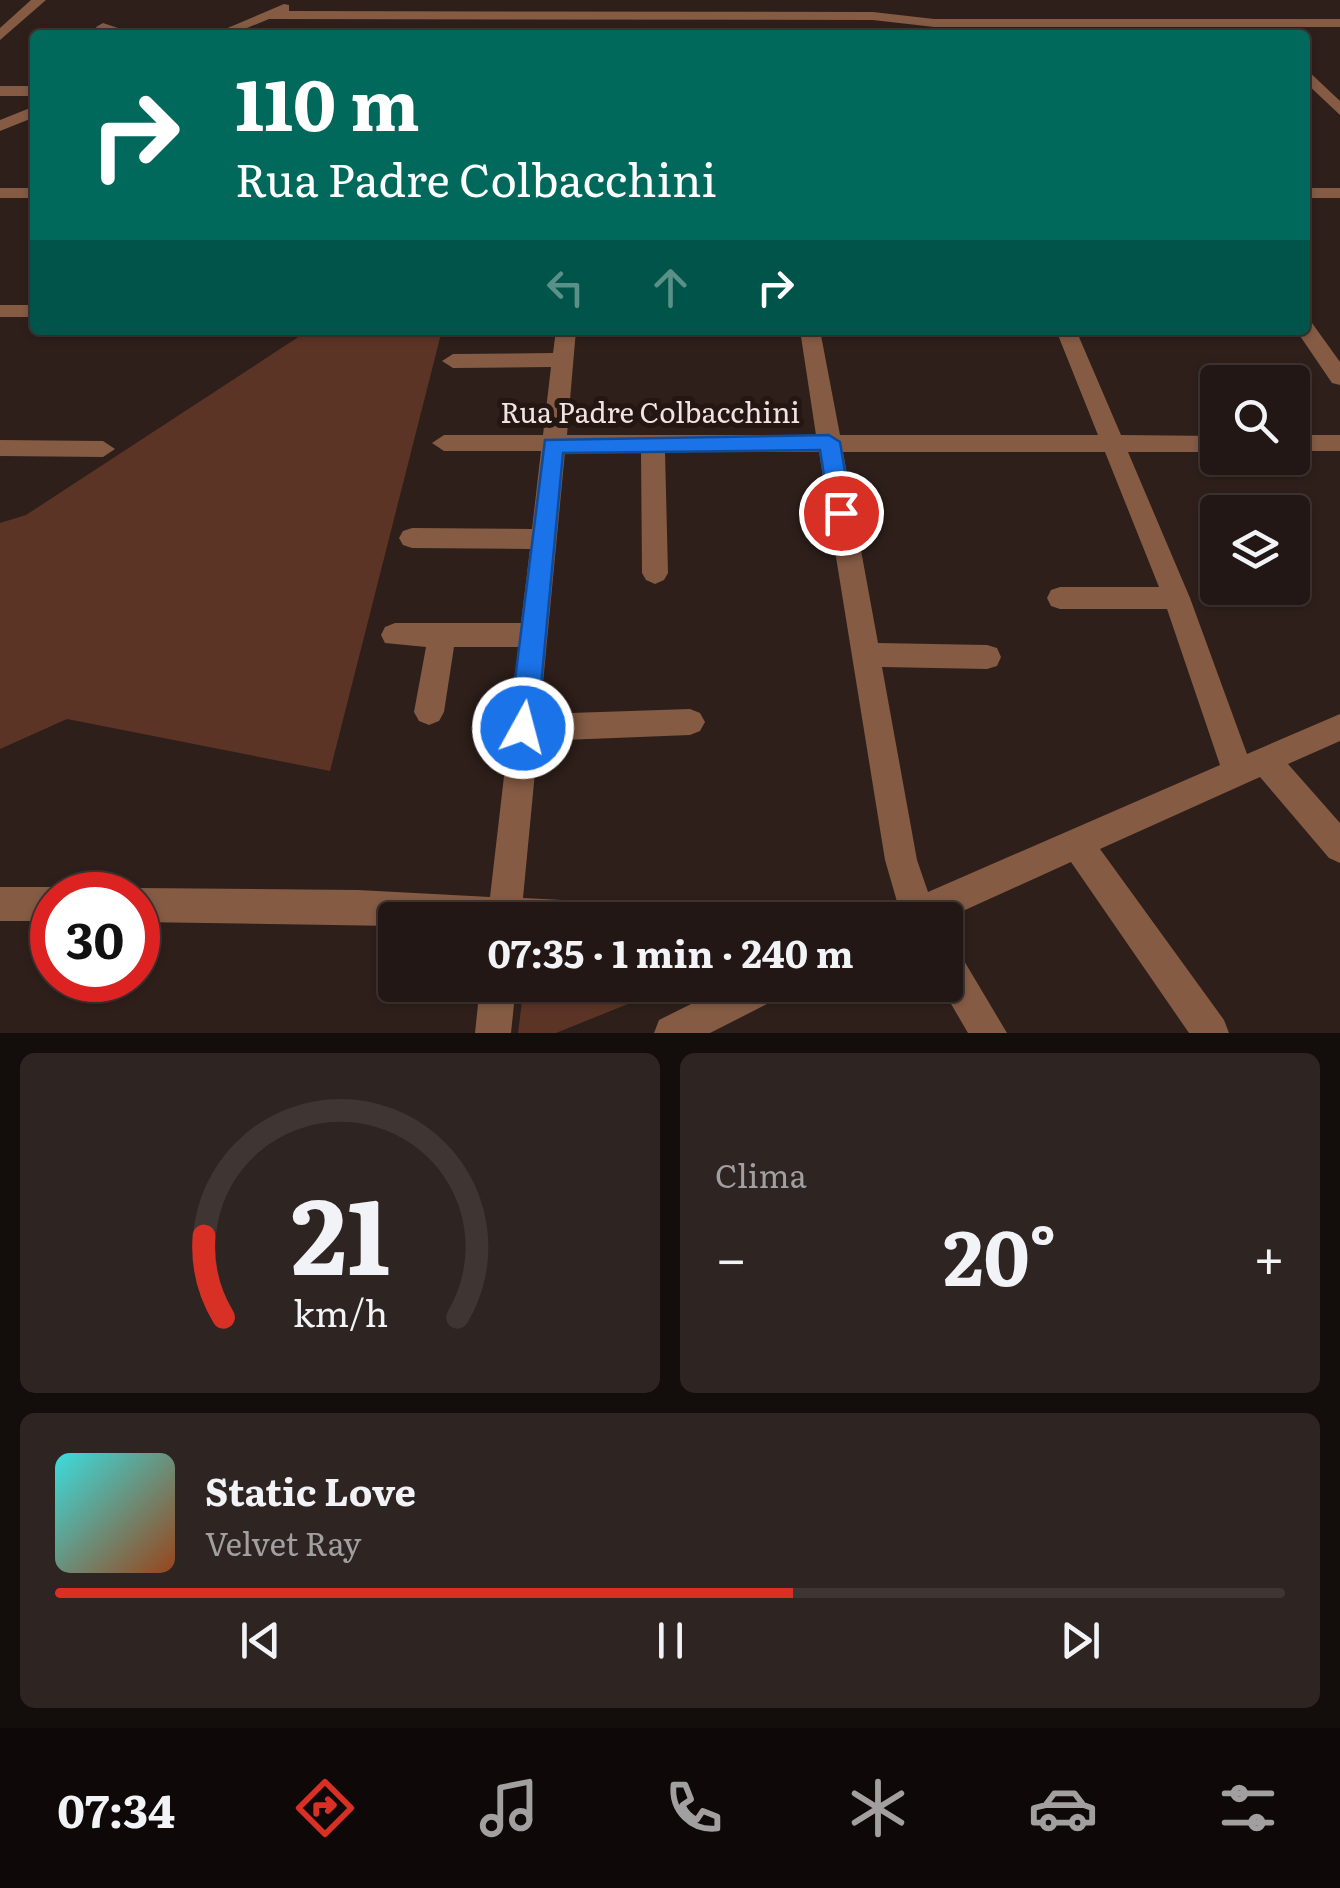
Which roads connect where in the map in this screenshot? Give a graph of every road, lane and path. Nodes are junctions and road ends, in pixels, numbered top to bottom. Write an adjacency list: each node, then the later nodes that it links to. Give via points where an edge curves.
1 (40, 0): 19 (street)
2 (302, 0): 5 (street)
3 (923, 0): 13 (street)
4 (756, 8): 8 (street); 13 (street, via 897,17)
5 (268, 15): 6 (street); 15 (street)
6 (481, 16): 7 (street); 16 (street)
7 (540, 16): 8 (street); 17 (street)
8 (662, 16): 18 (street)
9 (1096, 23): 11 (street); 13 (street)
10 (1340, 23): 11 (street)
11 (1259, 24)
12 (103, 26): 14 (street)
13 (936, 29)
14 (113, 30)
15 (230, 30)
16 (477, 30)
17 (538, 30)
18 (663, 30)
19 (0, 36)
20 (1310, 77): 23 (street)
21 (0, 91): 22 (street)
22 (30, 91)
23 (1340, 110)
24 (30, 113): 25 (street)
25 (0, 126)
26 (0, 193): 27 (street)
27 (30, 193)
28 (1310, 193): 29 (street)
29 (1340, 193)
30 (0, 311): 31 (street)
31 (30, 312)
32 (565, 335): 36 (street)
33 (811, 335): 39 (street)
34 (1068, 335): 43 (street)
35 (1310, 335): 38 (street)
36 (562, 360): 37 (street); 45 (street)
37 (453, 361)
38 (1340, 378)
39 (829, 442): 43 (street, Rua Padre Colbacchini); 46 (street, Rua Padre Colbacchini); 57 (street)
40 (1340, 442): 42 (street)
41 (444, 443): 45 (street, Rua Padre Colbacchini)
42 (1310, 443)
43 (1116, 444): 44 (street, Rua Padre Colbacchini); 53 (street)
44 (1200, 444)
45 (553, 445): 46 (street, Rua Padre Colbacchini); 50 (street)
46 (653, 445): 51 (street)
47 (0, 448): 48 (street)
48 (102, 449)
49 (412, 538): 50 (street)
50 (544, 539): 56 (street)
51 (655, 573)
52 (1060, 598): 53 (street)
53 (1177, 598): 63 (street)
54 (395, 634): 55 (street)
55 (442, 634): 56 (street); 59 (street)
56 (534, 634): 62 (street)
57 (864, 655): 58 (street); 67 (street)
58 (987, 657)
59 (429, 712)
60 (690, 722): 62 (street)
61 (1340, 727): 63 (street)
62 (523, 728): 66 (street)
63 (1251, 766): 64 (street); 65 (street)
64 (1078, 844): 68 (street); 79 (street)
65 (1340, 847)
66 (505, 902)
67 (910, 902)
68 (949, 902)
69 (0, 904): 70 (street)
70 (30, 904)
71 (160, 906): 72 (street)
72 (378, 912)
73 (963, 990): 78 (street)
74 (496, 1002): 76 (street)
75 (733, 1002): 77 (street)
76 (493, 1033)
77 (672, 1033)
78 (989, 1033)
79 (1210, 1033)

